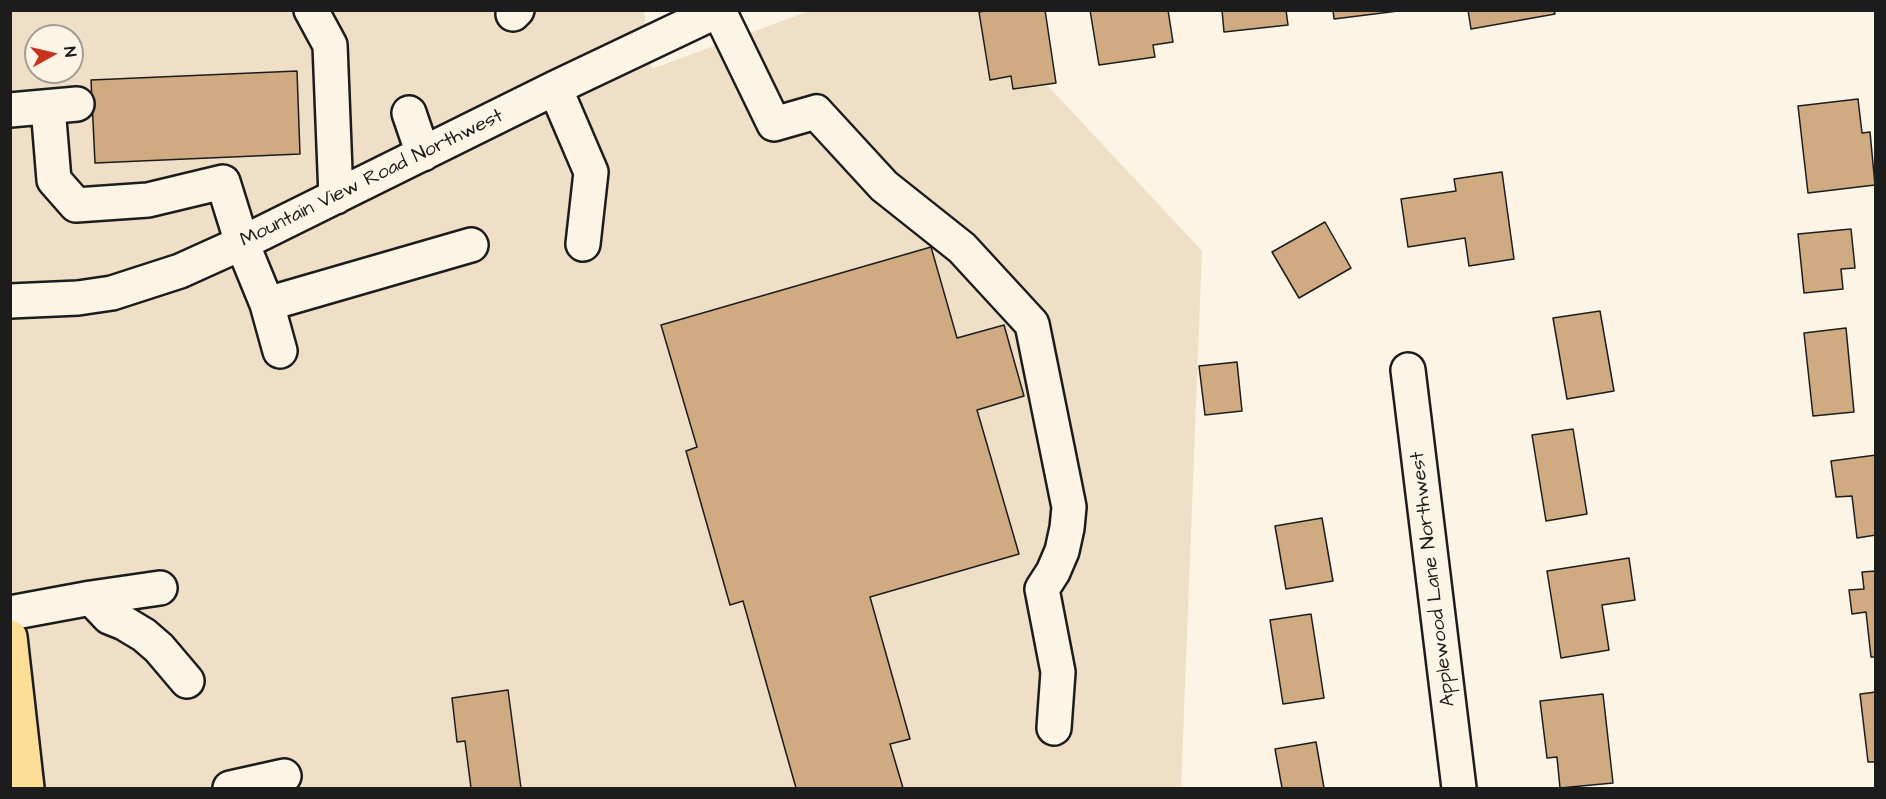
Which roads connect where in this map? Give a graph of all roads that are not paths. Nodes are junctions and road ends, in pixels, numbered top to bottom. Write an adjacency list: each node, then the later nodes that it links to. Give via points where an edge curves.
1 (311, 10): 7 (street, via 330,45)
2 (719, 11): 3 (street, Mountain View Road Northwest); 21 (street, via 774,124 816,112 884,186 962,248 1032,324 1069,507 1062,551 1042,590 1058,672)
3 (555, 88): 6 (street, Mountain View Road Northwest); 9 (street, via 591,172)
4 (10, 110): 8 (street, via 63,106 54,180 76,205 148,200 223,182)
5 (409, 113): 6 (street)
6 (423, 154): 7 (street, Mountain View Road Northwest)
7 (336, 197): 8 (street, Mountain View Road Northwest)
8 (242, 243): 11 (street, Mountain View Road Northwest, via 180,271 112,292); 12 (street)
9 (583, 244)
10 (471, 245): 12 (street)
11 (10, 301)
12 (267, 304): 13 (street)
13 (280, 351)
14 (1408, 370): 25 (street, Applewood Lane Northwest)
15 (160, 588): 16 (street)
16 (91, 598): 17 (street); 19 (street, via 109,617 144,635)
17 (10, 613)
18 (10, 637): 20 (highway)
19 (187, 681)
20 (14, 700): 23 (highway)
21 (1054, 728)
22 (284, 776): 24 (street)
23 (27, 789)
24 (230, 789)
25 (1459, 789)

